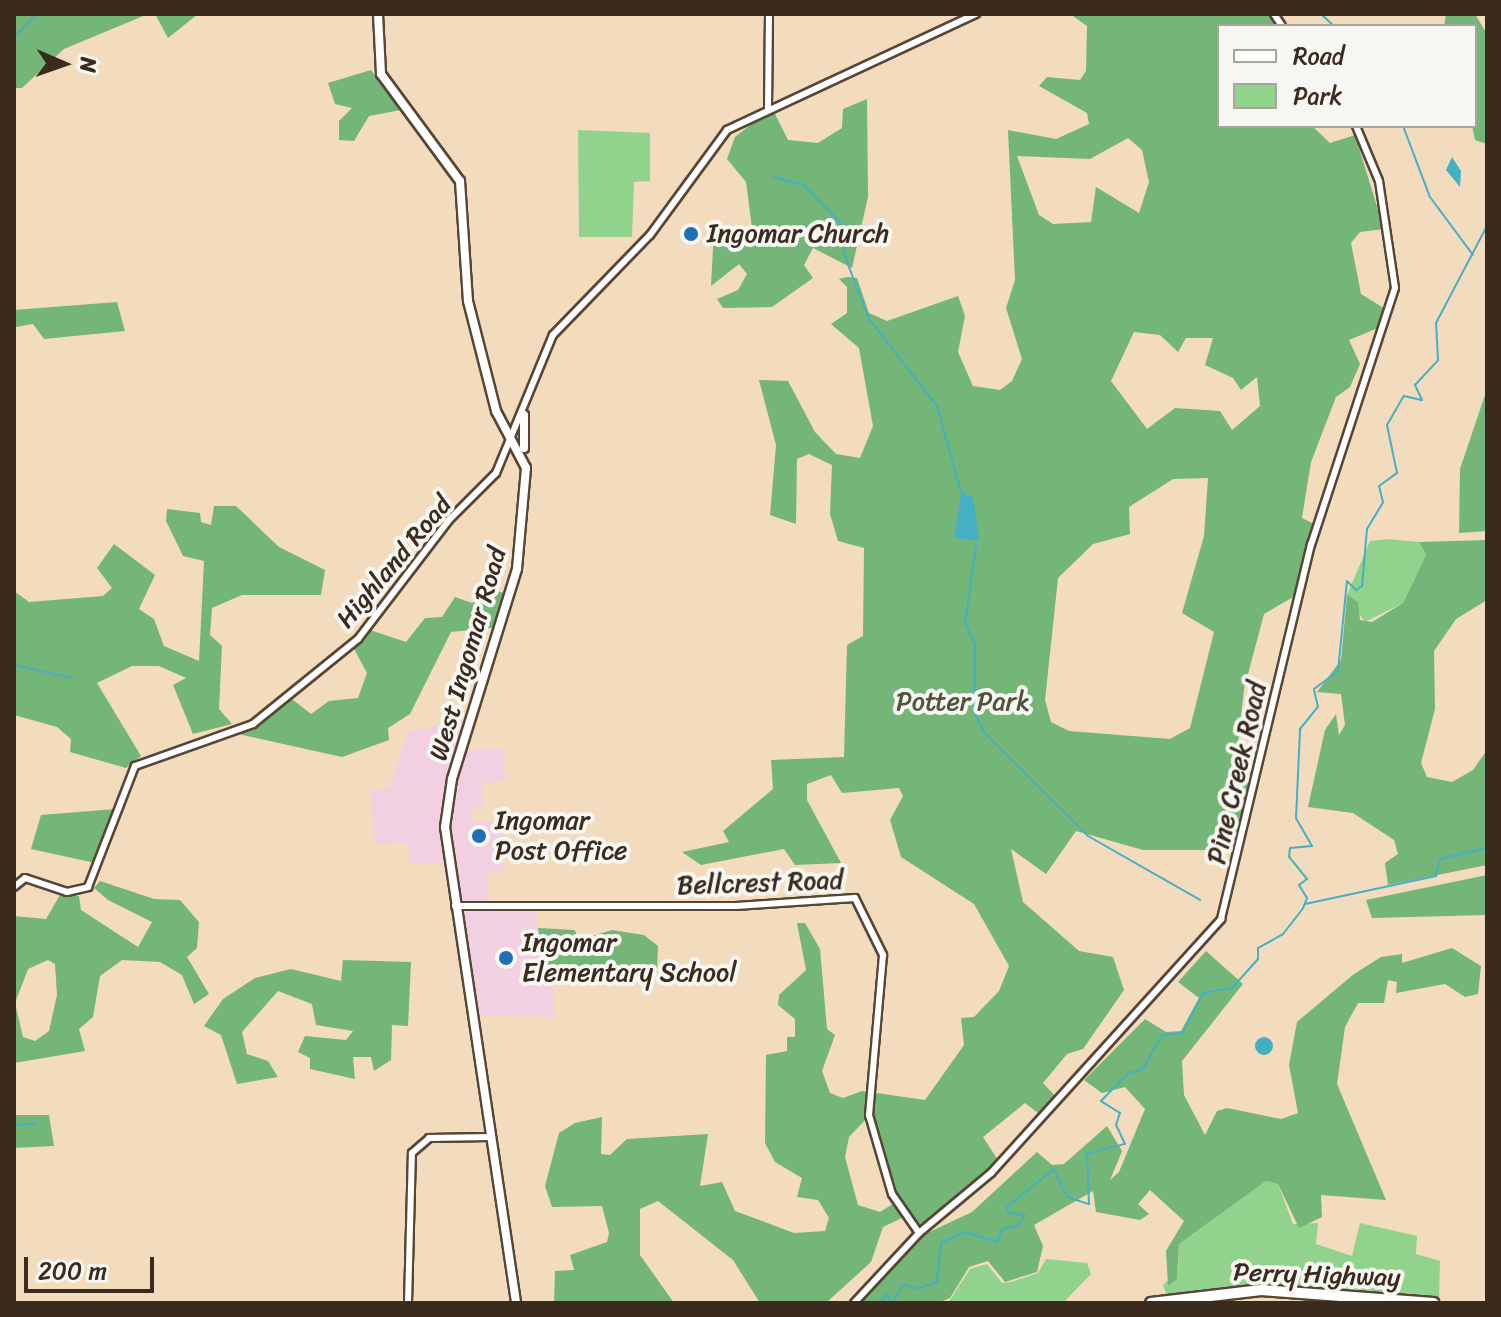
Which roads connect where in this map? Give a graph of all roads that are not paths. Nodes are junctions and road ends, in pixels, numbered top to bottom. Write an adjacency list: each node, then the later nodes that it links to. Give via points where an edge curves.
1 (378, 14): 7 (main road, West Ingomar Road, via 381,74 460,181 468,301 496,411)
2 (769, 14): 4 (street)
3 (976, 14): 4 (street)
4 (768, 109): 6 (street, via 720,137 648,237 557,330)
5 (1357, 128): 12 (street, Pine Creek Road, via 1379,181 1395,288 1311,545 1224,911 1204,945 1079,1082 991,1173)
6 (524, 415): 7 (street); 8 (main road)
7 (516, 439): 8 (main road, West Ingomar Road); 9 (street, Highland Road, via 484,490 449,520 382,612 330,664 253,724 135,766 91,884 67,892 25,878)
8 (525, 461): 10 (main road, West Ingomar Road, via 517,569 447,802)
9 (14, 887)
10 (454, 906): 11 (main road, West Ingomar Road); 12 (street, Bellcrest Road, via 736,906 855,898 883,955 869,1115 892,1194)
11 (490, 1137): 13 (street, via 429,1138 412,1153); 14 (main road, West Ingomar Road)
12 (919, 1233): 15 (street, Pine Creek Road)
13 (408, 1303)
14 (516, 1303)
15 (854, 1303)
16 (1151, 1303): 19 (highway, Perry Highway, via 1276,1290)
17 (1182, 1303): 18 (highway, Perry Highway, via 1261,1296)
18 (1373, 1303)
19 (1434, 1303)

